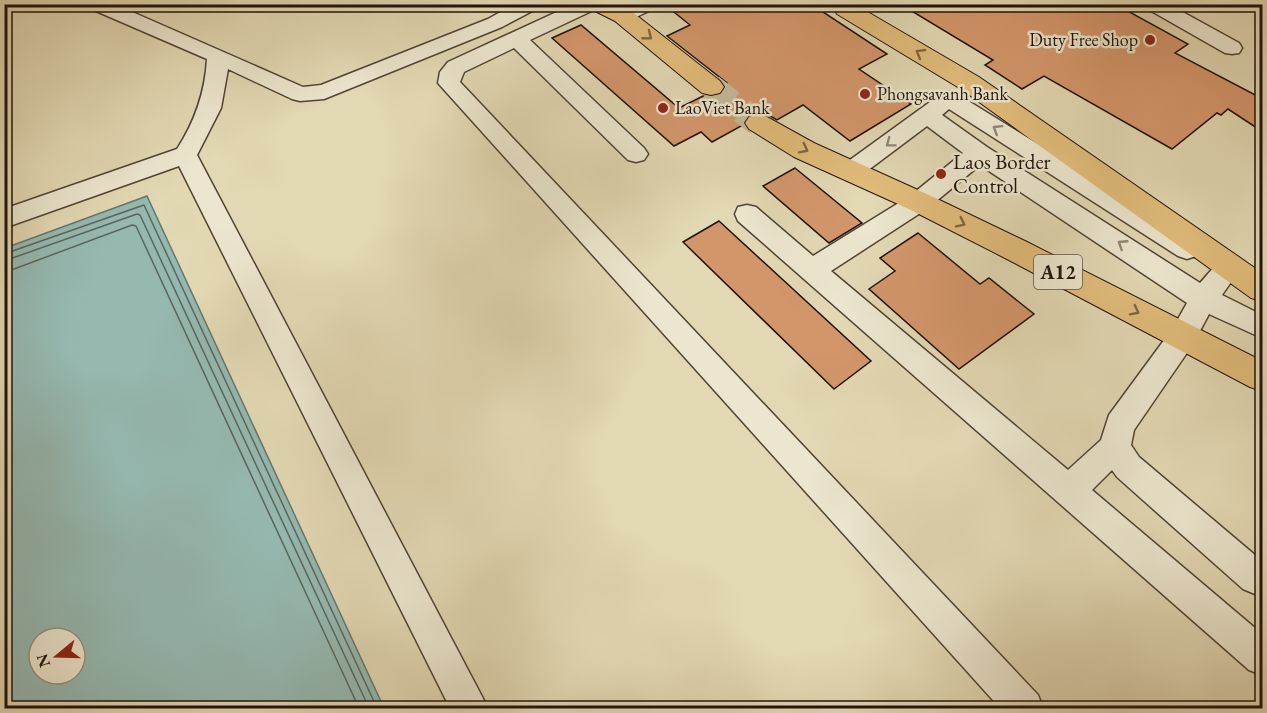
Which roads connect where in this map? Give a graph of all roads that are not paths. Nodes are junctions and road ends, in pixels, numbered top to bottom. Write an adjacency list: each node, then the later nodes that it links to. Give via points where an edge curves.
1 (96, 4): 10 (street)
2 (531, 4): 10 (street, via 495,23 324,92 300,94)
3 (591, 4): 8 (street)
4 (599, 4): 6 (highway)
5 (1153, 4): 9 (street)
6 (637, 8): 11 (highway, one-way to 11)
7 (845, 9): 12 (highway, one-way to 7)
8 (517, 39): 17 (street); 34 (street, via 456,67 449,77 452,88)
9 (1232, 48)
10 (218, 56): 16 (street, via 217,82 205,123)
11 (711, 87)
12 (959, 91): 13 (street); 23 (street, one-way to 12); 24 (highway)
13 (927, 115): 15 (street); 18 (street, one-way to 18)
14 (758, 123): 18 (highway, A12, one-way to 18)
15 (979, 153): 19 (street); 25 (street, one-way to 15)
16 (185, 154): 21 (street); 33 (street)
17 (636, 154)
18 (851, 171): 19 (highway, A12)
19 (919, 202): 22 (street); 27 (highway, A12, one-way to 27)
20 (747, 214): 22 (street)
21 (4, 219)
22 (812, 270): 30 (street)
23 (1225, 272): 24 (street); 25 (street)
24 (1263, 290)
25 (1203, 299): 26 (street); 27 (street)
26 (1263, 327)
27 (1183, 336): 28 (highway, A12); 29 (street, via 1120,426)
28 (1263, 377)
29 (1115, 447): 30 (street); 31 (street, via 1128,467)
30 (1069, 491): 32 (street)
31 (1255, 577)
32 (1263, 657)
33 (470, 708)
34 (1025, 708)

